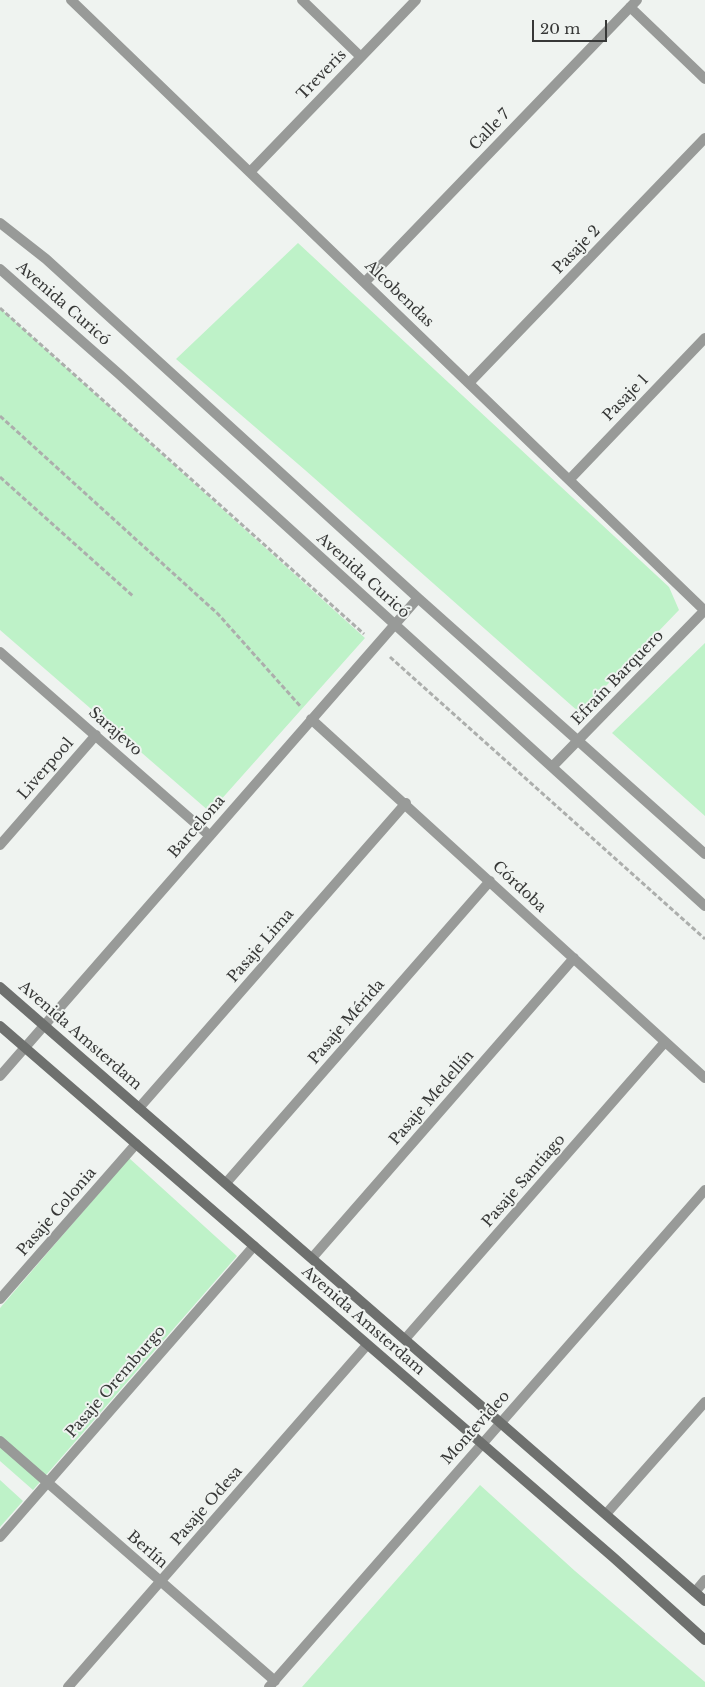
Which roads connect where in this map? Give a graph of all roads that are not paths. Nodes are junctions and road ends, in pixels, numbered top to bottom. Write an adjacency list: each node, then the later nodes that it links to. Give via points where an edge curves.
1 (71, 0): 8 (street, Alcobendas)
2 (302, 0): 5 (street)
3 (416, 0): 5 (street, Treveris)
4 (634, 4): 6 (street); 11 (street, Calle 7)
5 (361, 56): 8 (street, Treveris)
6 (705, 79)
7 (705, 138): 13 (street, Pasaje 2)
8 (250, 172): 11 (street, Alcobendas)
9 (0, 223): 15 (street, Avenida Curicó, via 46,258)
10 (0, 269): 17 (street, Avenida Curicó)
11 (365, 282): 13 (street, Alcobendas)
12 (705, 338): 14 (street, Pasaje 1)
13 (470, 382): 14 (street, Alcobendas)
14 (570, 479): 16 (street, Alcobendas)
15 (418, 598): 17 (street, Barcelona); 21 (street, Avenida Curicó)
16 (705, 610): 21 (street, Efraín Barquero)
17 (394, 624): 19 (street, Barcelona); 22 (street, Avenida Curicó)
18 (0, 652): 20 (street, Sarajevo)
19 (311, 719): 23 (street, Córdoba); 24 (street, Barcelona)
20 (96, 735): 24 (street, Sarajevo); 25 (street, Liverpool)
21 (578, 739): 22 (street, Efraín Barquero); 26 (street, Avenida Curicó)
22 (552, 767): 28 (street, Avenida Curicó)
23 (406, 803): 27 (street, Córdoba); 37 (street, Pasaje Lima)
24 (210, 836): 31 (street, Barcelona)
25 (0, 845)
26 (705, 854)
27 (490, 881): 29 (street, Córdoba); 39 (street, Pasaje Mérida)
28 (705, 906)
29 (574, 958): 33 (street, Córdoba); 42 (street, Pasaje Medellín)
30 (0, 986): 31 (street, Avenida Amsterdam)
31 (44, 1025): 34 (street, Barcelona); 37 (street, Avenida Amsterdam)
32 (0, 1026): 34 (street, Avenida Amsterdam)
33 (665, 1042): 36 (street, Córdoba); 44 (street, Pasaje Santiago)
34 (25, 1048): 35 (street, Barcelona); 38 (street, Avenida Amsterdam)
35 (0, 1076)
36 (705, 1078)
37 (139, 1108): 39 (street, Avenida Amsterdam)
38 (136, 1144): 41 (street, Avenida Amsterdam); 43 (street, Pasaje Colonia)
39 (226, 1183): 42 (street, Avenida Amsterdam)
40 (705, 1190): 47 (street, Montevideo)
41 (254, 1246): 45 (street, Avenida Amsterdam); 50 (street, Pasaje Oremburgo)
42 (312, 1258): 44 (street, Avenida Amsterdam)
43 (0, 1299)
44 (405, 1339): 47 (street, Avenida Amsterdam)
45 (367, 1345): 49 (street, Avenida Amsterdam); 54 (street, Pasaje Odesa)
46 (705, 1402): 51 (street)
47 (501, 1423): 49 (street, Montevideo); 51 (street, Avenida Amsterdam)
48 (0, 1442): 50 (street, Berlín)
49 (482, 1444): 57 (street, Avenida Amsterdam); 58 (street, Montevideo)
50 (48, 1483): 52 (street, Pasaje Oremburgo); 54 (street, Berlín)
51 (606, 1514): 55 (street, Avenida Amsterdam)
52 (0, 1538)
53 (705, 1580): 55 (street)
54 (160, 1581): 58 (street, Berlín); 59 (street, Pasaje Odesa)
55 (695, 1592): 56 (street, Avenida Amsterdam)
56 (705, 1601)
57 (705, 1640)
58 (272, 1684)
59 (68, 1687)

